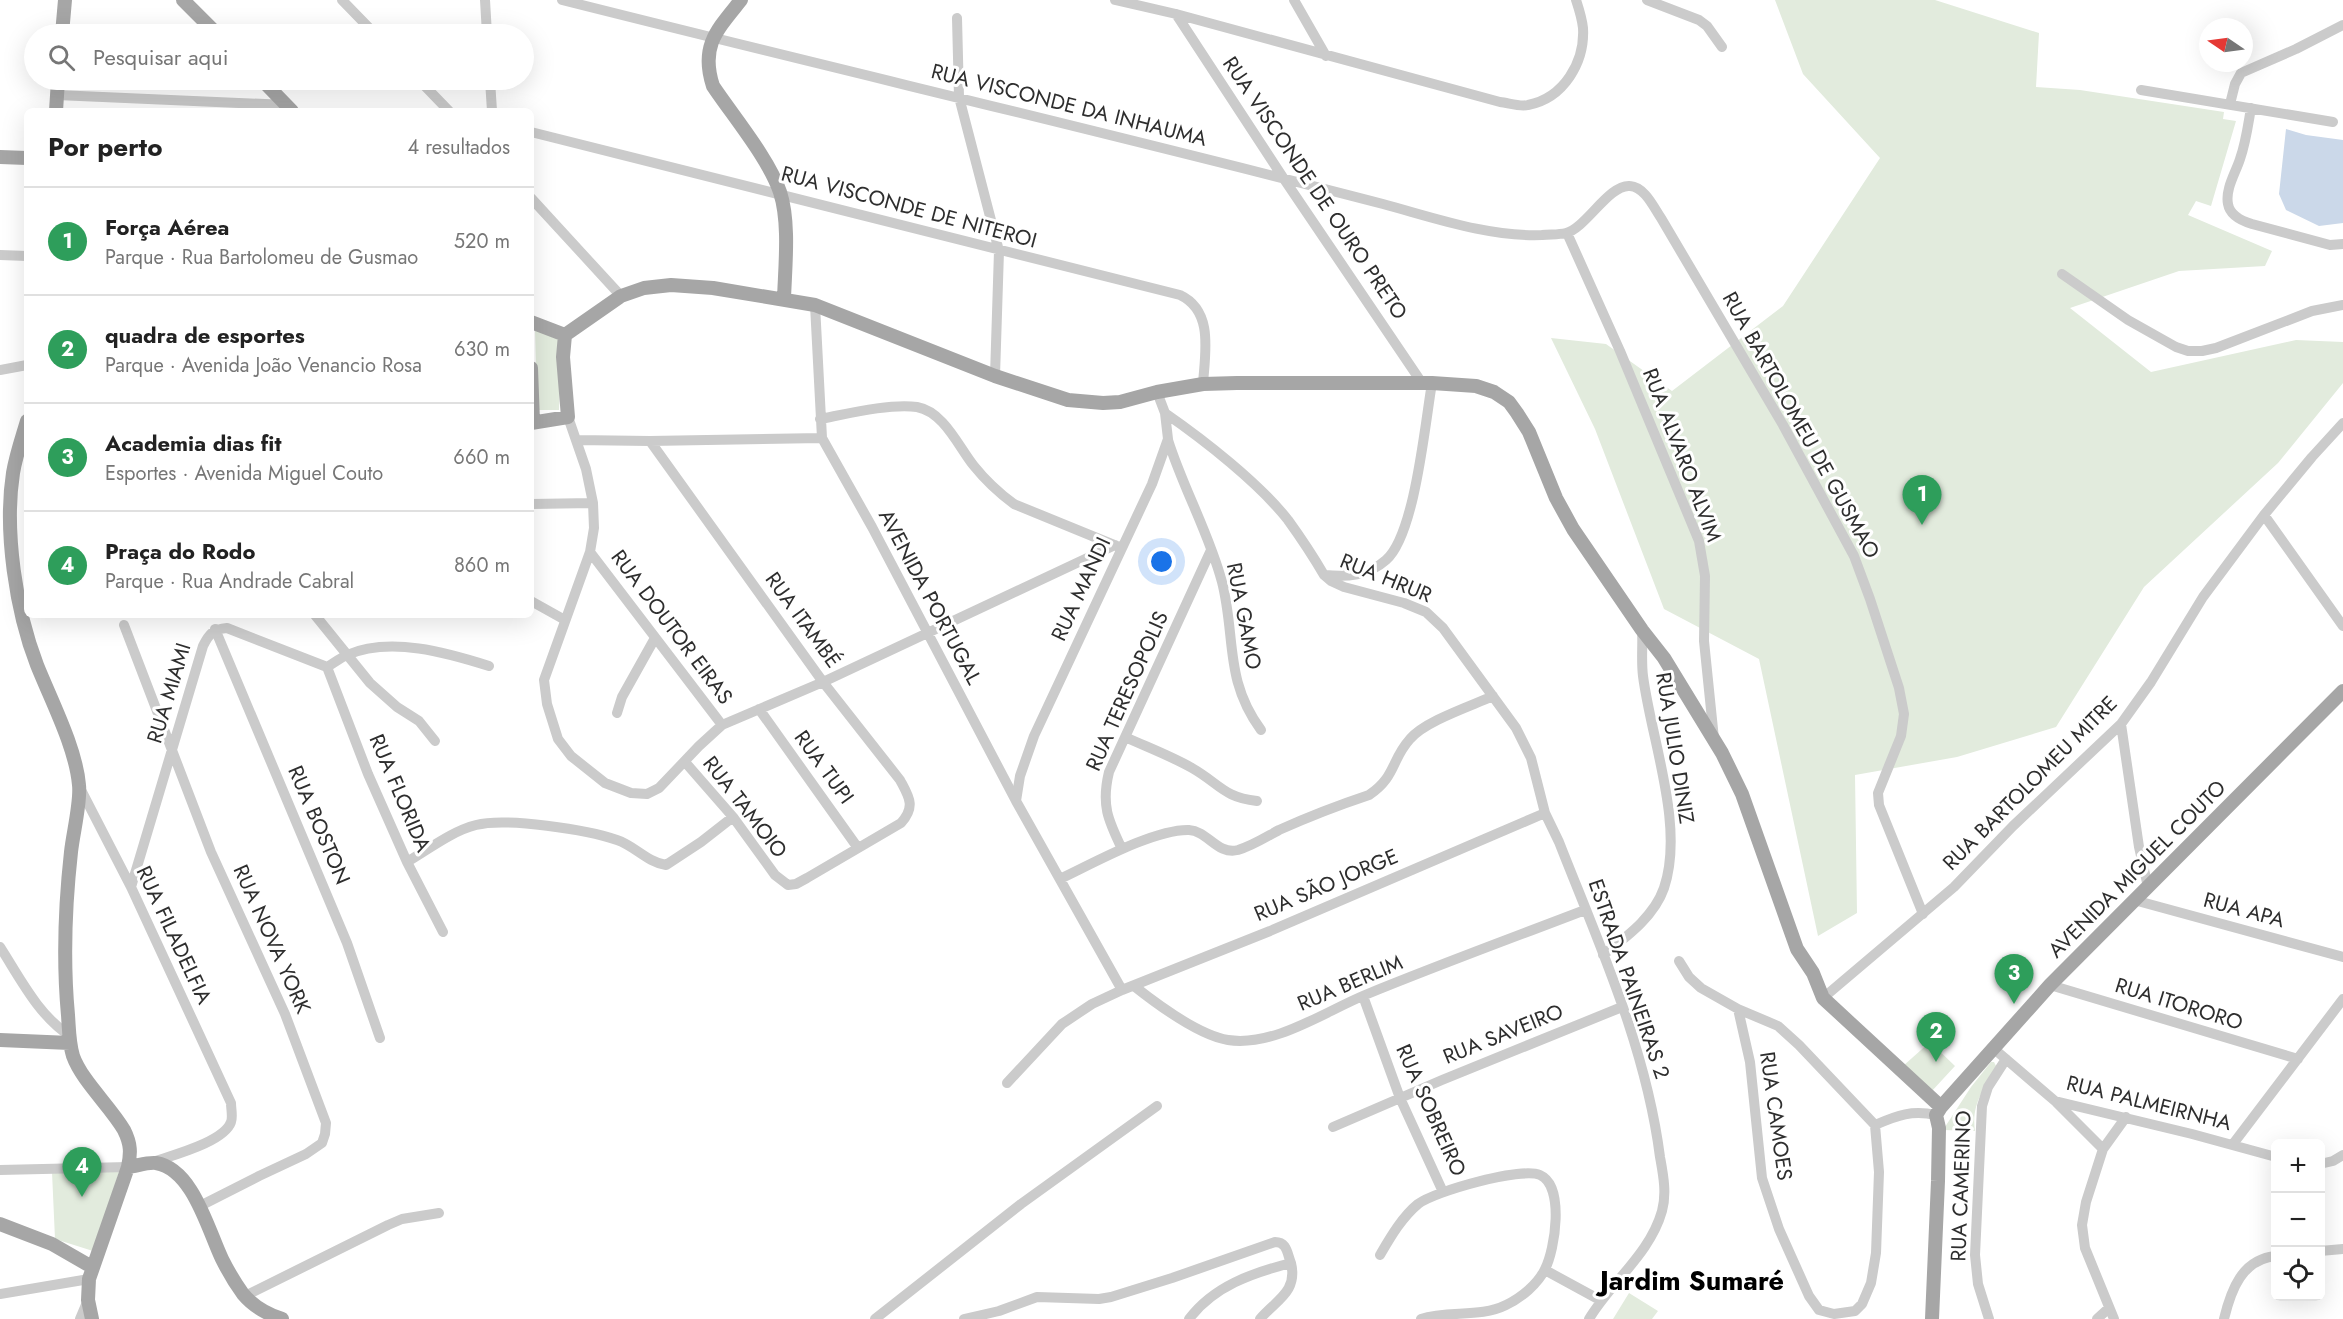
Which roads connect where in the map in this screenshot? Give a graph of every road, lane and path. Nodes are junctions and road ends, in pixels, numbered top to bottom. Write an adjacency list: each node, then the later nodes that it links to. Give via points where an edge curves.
1 (54, 0): 2 (street)
2 (65, 0): 14 (main road)
3 (183, 0): 15 (main road)
4 (342, 0): 16 (street)
5 (485, 0): 17 (street)
6 (562, 0): 19 (street, RUA VISCONDE DA INHAUMA)
7 (741, 0): 19 (main road)
8 (1115, 0): 12 (street)
9 (1294, 0): 21 (street)
10 (1576, 0): 21 (street, via 1583,28 1579,57 1570,80 1550,96 1527,105 1500,102)
11 (1647, 0): 20 (street, via 1699,20)
12 (1176, 14): 21 (street); 39 (street, RUA VISCONDE DE OURO PRETO)
13 (957, 18): 28 (street)
14 (63, 24)
15 (207, 24)
16 (365, 24)
17 (486, 24)
18 (2343, 25): 29 (street, via 2241,73)
19 (712, 38): 28 (street, RUA VISCONDE DA INHAUMA); 40 (main road, via 708,70 713,86 771,171)
20 (1722, 47)
21 (1326, 56)
22 (57, 90): 27 (main road)
23 (272, 90): 31 (main road)
24 (429, 90): 32 (street)
25 (491, 90): 33 (street)
26 (2140, 90): 29 (street)
27 (57, 95): 30 (main road); 31 (street)
28 (958, 97): 39 (street, RUA VISCONDE DA INHAUMA); 44 (street)
29 (2230, 104): 34 (street)
30 (56, 108)
31 (290, 108)
32 (446, 108)
33 (492, 108)
34 (2251, 108): 35 (street); 43 (street, via 2229,192 2231,211 2244,222 2330,245)
35 (2333, 123)
36 (534, 133): 40 (street, RUA VISCONDE DE NITEROI)
37 (0, 157): 38 (main road)
38 (24, 158)
39 (1284, 179): 42 (street, RUA VISCONDE DA INHAUMA, via 1487,232); 57 (street, RUA VISCONDE DE OURO PRETO)
40 (780, 194): 44 (street, RUA VISCONDE DE NITEROI); 49 (main road, via 784,220)
41 (534, 201): 48 (street)
42 (1567, 233): 98 (street, RUA ALVARO ALVIM, via 1699,541 1705,576 1704,641); 115 (street, RUA BARTOLOMEU DE GUSMAO, via 1623,187 1631,186 1642,192 1662,218 1783,425 1854,556 1899,688 1904,714 1901,736 1878,793 1879,805)
43 (2343, 243)
44 (999, 251): 56 (street); 58 (street, RUA VISCONDE DE NITEROI, via 1191,300 1205,325)
45 (0, 255): 46 (street)
46 (24, 256)
47 (2062, 274): 50 (street, via 2128,320 2188,351 2216,348 2312,311)
48 (621, 296): 49 (main road, via 671,285); 53 (main road)
49 (784, 299): 51 (main road)
50 (2343, 304)
51 (815, 305): 56 (main road); 62 (street)
52 (534, 323): 53 (main road)
53 (565, 335): 61 (main road)
54 (24, 366): 55 (street)
55 (0, 370)
56 (995, 376): 59 (main road, via 1068,400 1120,402)
57 (1427, 383): 58 (main road); 76 (street, via 1410,510 1403,535 1386,560 1360,575); 83 (main road, via 1476,386 1509,402 1529,432 1573,529)
58 (1203, 384): 59 (main road)
59 (1156, 392): 60 (street, RUA MANDI)
60 (1165, 413): 68 (street, RUA MANDI); 76 (street, RUA HRUR, via 1259,490 1287,519)
61 (568, 417): 63 (main road); 67 (street)
62 (820, 419): 66 (street); 73 (street, via 899,407 929,411 985,479 1007,499)
63 (534, 423)
64 (2343, 423): 72 (street, RUA BARTOLOMEU MITRE)
65 (24, 432): 102 (main road, via 11,494 16,590 24,629 65,735)
66 (822, 438): 69 (street); 84 (street, AVENIDA PORTUGAL)
67 (576, 440): 69 (street); 70 (street)
68 (1168, 440): 73 (street, RUA MANDI, via 1152,484); 74 (street, RUA GAMO)
69 (650, 441): 89 (street, RUA ITAMBÉ)
70 (593, 503): 71 (street); 75 (street)
71 (534, 504)
72 (2264, 515): 81 (street); 94 (street, RUA BARTOLOMEU MITRE, via 2204,597)
73 (1119, 547): 84 (street); 103 (street, RUA MANDI, via 1034,736)
74 (1211, 550): 96 (street, RUA GAMO, via 1223,590 1235,678 1249,713); 97 (street, RUA TERESOPOLIS)
75 (590, 552): 79 (street); 85 (street, RUA DOUTOR EIRAS)
76 (1324, 575): 91 (street, RUA HRUR, via 1344,586 1426,612 1443,628)
77 (534, 603): 79 (street)
78 (318, 618): 86 (street)
79 (565, 620): 101 (street, via 544,680 550,720 571,756 605,783 631,793 647,794 659,789)
80 (124, 625): 100 (street, RUA NOVA YORK)
81 (2343, 626)
82 (215, 629): 88 (street, RUA MIAMI, via 242,632); 100 (street, RUA MIAMI, via 203,646); 129 (street, RUA BOSTON, via 347,943)
83 (1642, 630): 98 (main road); 118 (street, RUA JULIO DINIZ, via 1643,676 1668,804 1670,844 1664,889 1656,905 1635,930)
84 (927, 634): 89 (street); 103 (street, AVENIDA PORTUGAL)
85 (655, 638): 93 (street); 95 (street, RUA DOUTOR EIRAS)
86 (349, 654): 87 (street, via 411,647 449,653); 88 (street); 99 (street, via 370,683 419,721)
87 (489, 666)
88 (327, 667): 109 (street, RUA FLORIDA)
89 (823, 682): 92 (street); 107 (street, RUA ITAMBÉ, via 907,793 910,808 901,823)
90 (2343, 691): 112 (main road, AVENIDA MIGUEL COUTO)
91 (1493, 696): 105 (street, RUA HRUR, via 1531,758); 108 (street, via 1420,729 1404,746 1390,776 1369,795 1238,850 1221,849 1192,830 1167,833)
92 (759, 710): 95 (street); 107 (street, RUA TUPI)
93 (617, 713)
94 (2121, 724): 112 (street); 115 (street, RUA BARTOLOMEU MITRE)
95 (722, 725): 101 (street)
96 (1262, 730)
97 (1125, 737): 104 (street, via 1190,767 1228,794); 108 (street, RUA TERESOPOLIS, via 1109,772 1104,804)
98 (1714, 739): 125 (main road, via 1742,794 1797,949)
99 (435, 741)
100 (172, 752): 111 (street, RUA MIAMI); 152 (street, RUA NOVA YORK, via 211,852 285,1014 326,1123 322,1143 306,1154)
101 (685, 762): 106 (street, RUA TAMOIO)
102 (79, 785): 111 (street, RUA FILADELFIA); 130 (main road, via 65,927)
103 (1016, 801): 110 (street, AVENIDA PORTUGAL)
104 (1257, 801)
105 (1545, 813): 114 (street, ESTRADA PAINEIRAS 2); 122 (street, RUA SÃO JORGE)
106 (733, 817): 107 (street, RUA TAMOIO, via 775,876 788,885); 109 (street, via 666,865 619,840 555,827 491,822 463,830)
107 (858, 848)
108 (1122, 849): 110 (street)
109 (407, 861): 116 (street, RUA FLORIDA)
110 (1060, 879): 123 (street, AVENIDA PORTUGAL)
111 (131, 887): 147 (street, RUA FILADELFIA, via 231,1103 232,1121 216,1139)
112 (2148, 887): 113 (main road, AVENIDA MIGUEL COUTO)
113 (2134, 900): 119 (street, RUA APA); 121 (main road, AVENIDA MIGUEL COUTO)
114 (1586, 910): 118 (street, ESTRADA PAINEIRAS 2); 124 (street, RUA BERLIM)
115 (1923, 914): 125 (street, RUA BARTOLOMEU MITRE)
116 (443, 932)
117 (0, 947): 130 (street, via 46,1017)
118 (1603, 955): 127 (street, ESTRADA PAINEIRAS 2)
119 (2343, 957)
120 (1679, 961): 128 (street, RUA CAMOES, via 1701,988)
121 (2050, 985): 132 (main road, AVENIDA MIGUEL COUTO); 134 (street, RUA ITORORO)
122 (1134, 986): 123 (street, RUA SÃO JORGE); 124 (street, RUA BERLIM, via 1197,1028 1227,1040 1255,1040 1301,1025)
123 (1122, 990): 135 (street, RUA SÃO JORGE, via 1062,1024)
124 (1363, 996): 136 (street, RUA SOBREIRO)
125 (1823, 998): 139 (main road)
126 (2343, 999): 134 (street)
127 (1622, 1006): 136 (street, RUA SAVEIRO); 166 (street, ESTRADA PAINEIRAS 2, via 1647,1088 1665,1191 1663,1210 1651,1235 1636,1260)
128 (1738, 1009): 141 (street, RUA CAMOES, via 1778,1026); 141 (street, RUA CAMOES, via 1750,1062 1762,1178 1779,1229 1809,1296 1819,1310 1834,1314 1855,1311 1862,1305 1871,1283 1879,1215)
129 (380, 1038)
130 (70, 1040): 131 (main road); 149 (main road, via 74,1058 129,1140)
131 (0, 1041)
132 (1993, 1048): 133 (street, RUA PALMEIRNHA); 139 (main road, AVENIDA MIGUEL COUTO)
133 (2006, 1059): 137 (street, RUA PALMEIRNHA); 178 (street, RUA CAMERINO, via 1988,1087 1982,1106 1975,1255 1978,1284)
134 (2298, 1059): 143 (street)
135 (1007, 1083)
136 (1400, 1098): 142 (street, RUA SAVEIRO); 151 (street, RUA SOBREIRO)
137 (2055, 1101): 140 (street, RUA PALMEIRNHA); 144 (street)
138 (1157, 1106): 171 (street, via 1021,1204)
139 (1938, 1111): 141 (street, via 1895,1116); 177 (main road)
140 (2126, 1117): 143 (street, RUA PALMEIRNHA); 144 (street)
141 (1875, 1125)
142 (1333, 1127)
143 (2233, 1144): 145 (street, RUA PALMEIRNHA)
144 (2103, 1149): 167 (street, via 2082,1225 2085,1248)
145 (2271, 1155)
146 (2343, 1155): 148 (street)
147 (153, 1162): 149 (main road); 152 (main road, via 172,1170)
148 (2325, 1163)
149 (128, 1167): 150 (street); 161 (main road)
150 (0, 1170)
151 (1443, 1192): 157 (street, via 1417,1205); 160 (street, RUA SOBREIRO, via 1510,1174 1530,1173 1548,1181 1556,1222)
152 (200, 1206): 163 (main road, via 221,1257)
153 (439, 1213): 163 (street, via 402,1219)
154 (0, 1224): 161 (main road, via 52,1244)
155 (2343, 1249): 156 (street)
156 (2325, 1251)
157 (1380, 1255)
158 (2271, 1256): 164 (street, via 2245,1271)
159 (1291, 1263): 172 (street, via 1285,1246 1275,1242 1111,1297 1037,1297); 173 (street, via 1223,1287); 174 (street, via 1291,1286)
160 (1545, 1270): 166 (street); 175 (street, RUA SOBREIRO, via 1531,1289 1505,1306)
161 (91, 1273): 162 (street); 165 (main road)
162 (0, 1294)
163 (244, 1296): 170 (main road)
164 (2229, 1299): 180 (street); 181 (street)
165 (88, 1300): 168 (street); 169 (main road)
166 (1600, 1300): 176 (street, ESTRADA PAINEIRAS 2)
167 (2112, 1314): 179 (street)
168 (80, 1319)
169 (92, 1319)
170 (282, 1319)
171 (875, 1319)
172 (964, 1319)
173 (1189, 1319)
174 (1260, 1319)
175 (1420, 1319)
176 (1589, 1319)
177 (1932, 1319)
178 (1989, 1319)
179 (2097, 1319)
180 (2224, 1319)
181 (2232, 1319)

